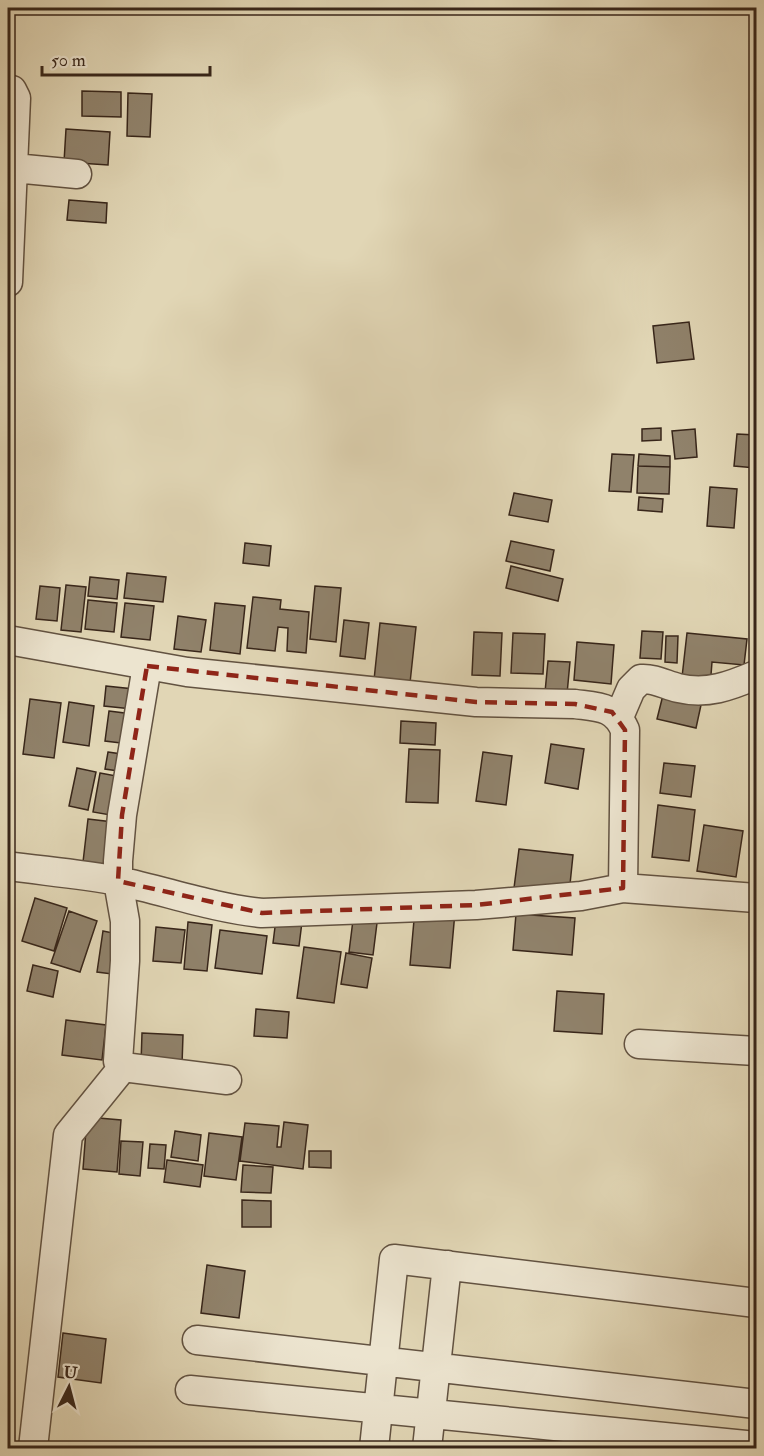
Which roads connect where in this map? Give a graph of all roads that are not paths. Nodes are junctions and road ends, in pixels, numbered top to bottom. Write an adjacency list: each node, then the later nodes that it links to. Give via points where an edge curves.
1 (8, 89): 2 (street, via 16,98)
2 (14, 168): 3 (street); 4 (street)
3 (77, 174)
4 (8, 282)
5 (8, 640): 6 (street)
6 (147, 666): 8 (street, via 476,702 591,706); 10 (street, via 122,815)
7 (756, 675): 8 (street, via 706,691 641,679 631,689)
8 (620, 717): 11 (street, via 625,730)
9 (8, 866): 10 (street)
10 (118, 881): 11 (street, via 262,913 476,905 580,896); 15 (street, via 125,921 118,1058)
11 (623, 888): 12 (street)
12 (756, 898)
13 (639, 1044): 14 (street)
14 (756, 1051)
15 (123, 1067): 16 (street); 27 (street, via 68,1135)
16 (227, 1080)
17 (447, 1264): 18 (street); 20 (street, via 394,1259); 21 (street)
18 (756, 1303)
19 (197, 1340): 20 (street)
20 (383, 1361): 21 (street); 24 (street)
21 (436, 1367): 23 (street); 25 (street)
22 (190, 1390): 24 (street)
23 (756, 1404)
24 (378, 1409): 25 (street); 28 (street)
25 (430, 1415): 26 (street); 29 (street)
26 (756, 1446)
27 (33, 1449)
28 (374, 1449)
29 (427, 1449)

